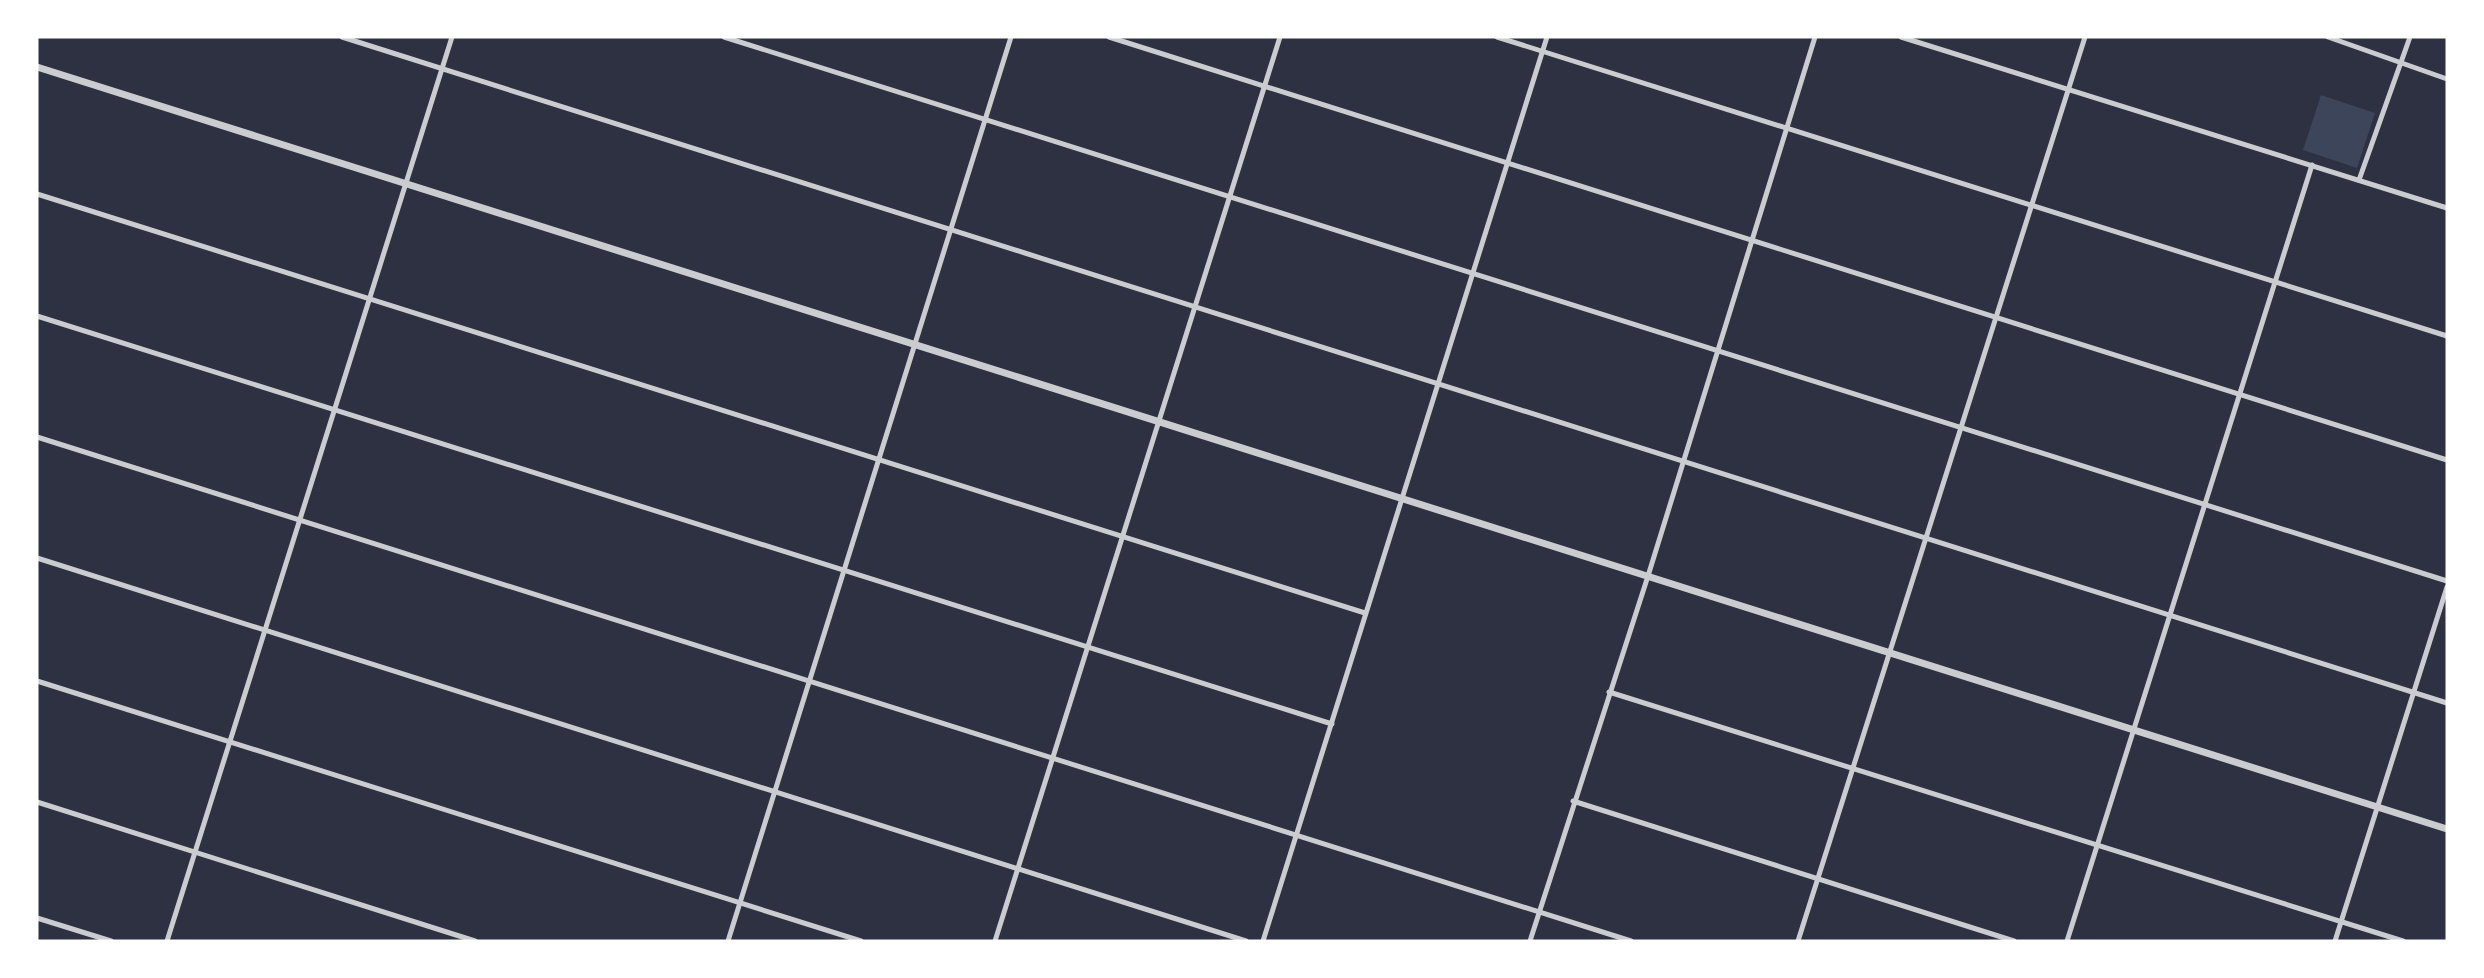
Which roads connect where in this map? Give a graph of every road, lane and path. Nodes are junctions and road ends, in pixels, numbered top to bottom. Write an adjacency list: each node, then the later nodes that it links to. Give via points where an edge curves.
1 (342, 37): 17 (street)
2 (452, 37): 17 (street)
3 (724, 37): 21 (street)
4 (1011, 37): 21 (street)
5 (1109, 37): 19 (street)
6 (1280, 37): 19 (street)
7 (1497, 37): 14 (street)
8 (1547, 37): 14 (street)
9 (1815, 37): 22 (street)
10 (1902, 37): 20 (street)
11 (2085, 37): 20 (street)
12 (2328, 37): 15 (street)
13 (2410, 37): 15 (street)
14 (1543, 51): 22 (street); 23 (street)
15 (2400, 62): 18 (street); 25 (street)
16 (37, 66): 26 (street)
17 (442, 68): 26 (street); 31 (street)
18 (2447, 79)
19 (1265, 86): 23 (street); 28 (street)
20 (2068, 89): 24 (street); 29 (street)
21 (985, 119): 28 (street); 31 (street)
22 (1787, 128): 29 (street); 32 (street)
23 (1509, 163): 32 (street); 33 (street)
24 (2312, 165): 25 (street); 34 (street)
25 (2359, 180): 30 (street)
26 (405, 184): 35 (street); 40 (street)
27 (37, 194): 35 (street)
28 (1229, 196): 33 (street); 36 (street)
29 (2032, 205): 34 (street); 38 (street)
30 (2447, 208)
31 (951, 229): 36 (street); 40 (street)
32 (1753, 239): 38 (street); 41 (street)
33 (1474, 272): 41 (street); 42 (street)
34 (2275, 282): 39 (street); 43 (street)
35 (368, 299): 44 (street); 48 (street)
36 (1195, 307): 42 (street); 45 (street)
37 (37, 316): 44 (street)
38 (1996, 316): 43 (street); 46 (street)
39 (2447, 336)
40 (915, 346): 45 (street); 48 (street)
41 (1717, 351): 46 (street); 50 (street)
42 (1439, 384): 50 (street); 51 (street)
43 (2240, 393): 49 (street); 52 (street)
44 (334, 407): 53 (street); 57 (street)
45 (1159, 421): 51 (street); 54 (street)
46 (1961, 427): 52 (street); 55 (street)
47 (37, 437): 53 (street)
48 (879, 460): 54 (street); 57 (street)
49 (2447, 460)
50 (1683, 461): 55 (street); 58 (street)
51 (1403, 498): 58 (street); 61 (street)
52 (2206, 504): 59 (street); 62 (street)
53 (298, 520): 63 (street); 67 (street)
54 (1122, 538): 61 (street); 64 (street)
55 (1926, 538): 62 (street); 65 (street)
56 (37, 558): 63 (street)
57 (844, 570): 64 (street); 67 (street)
58 (1648, 576): 65 (street); 68 (street)
59 (2447, 582)
60 (2447, 587): 69 (street)
61 (1366, 613): 71 (street)
62 (2171, 615): 69 (street); 72 (street)
63 (264, 630): 73 (street); 76 (street)
64 (1087, 647): 71 (street); 74 (street)
65 (1889, 653): 72 (street); 75 (street)
66 (37, 681): 73 (street)
67 (809, 681): 74 (street); 76 (street)
68 (1609, 692): 75 (street); 77 (street)
69 (2414, 692): 70 (street); 79 (street)
70 (2447, 703)
71 (1332, 724): 81 (street)
72 (2135, 730): 79 (street); 82 (street)
73 (229, 742): 83 (street); 86 (street)
74 (1052, 758): 81 (street); 84 (street)
75 (1854, 769): 82 (street); 85 (street)
76 (773, 793): 84 (street); 86 (street)
77 (1573, 801): 85 (street); 87 (street)
78 (37, 802): 83 (street)
79 (2378, 807): 80 (street); 89 (street)
80 (2447, 829)
81 (1296, 835): 87 (street); 97 (street)
82 (2097, 846): 89 (street); 102 (street)
83 (195, 853): 91 (street); 92 (street)
84 (1017, 869): 95 (street); 96 (street)
85 (1817, 879): 100 (street); 101 (street)
86 (740, 904): 93 (street); 94 (street)
87 (1539, 912): 98 (street); 99 (street)
88 (37, 918): 90 (street)
89 (2341, 922): 103 (street); 104 (street)
90 (111, 941)
91 (167, 941)
92 (475, 941)
93 (728, 941)
94 (860, 941)
95 (995, 941)
96 (1246, 941)
97 (1263, 941)
98 (1530, 941)
99 (1631, 941)
100 (1798, 941)
101 (2014, 941)
102 (2067, 941)
103 (2335, 941)
104 (2403, 941)

